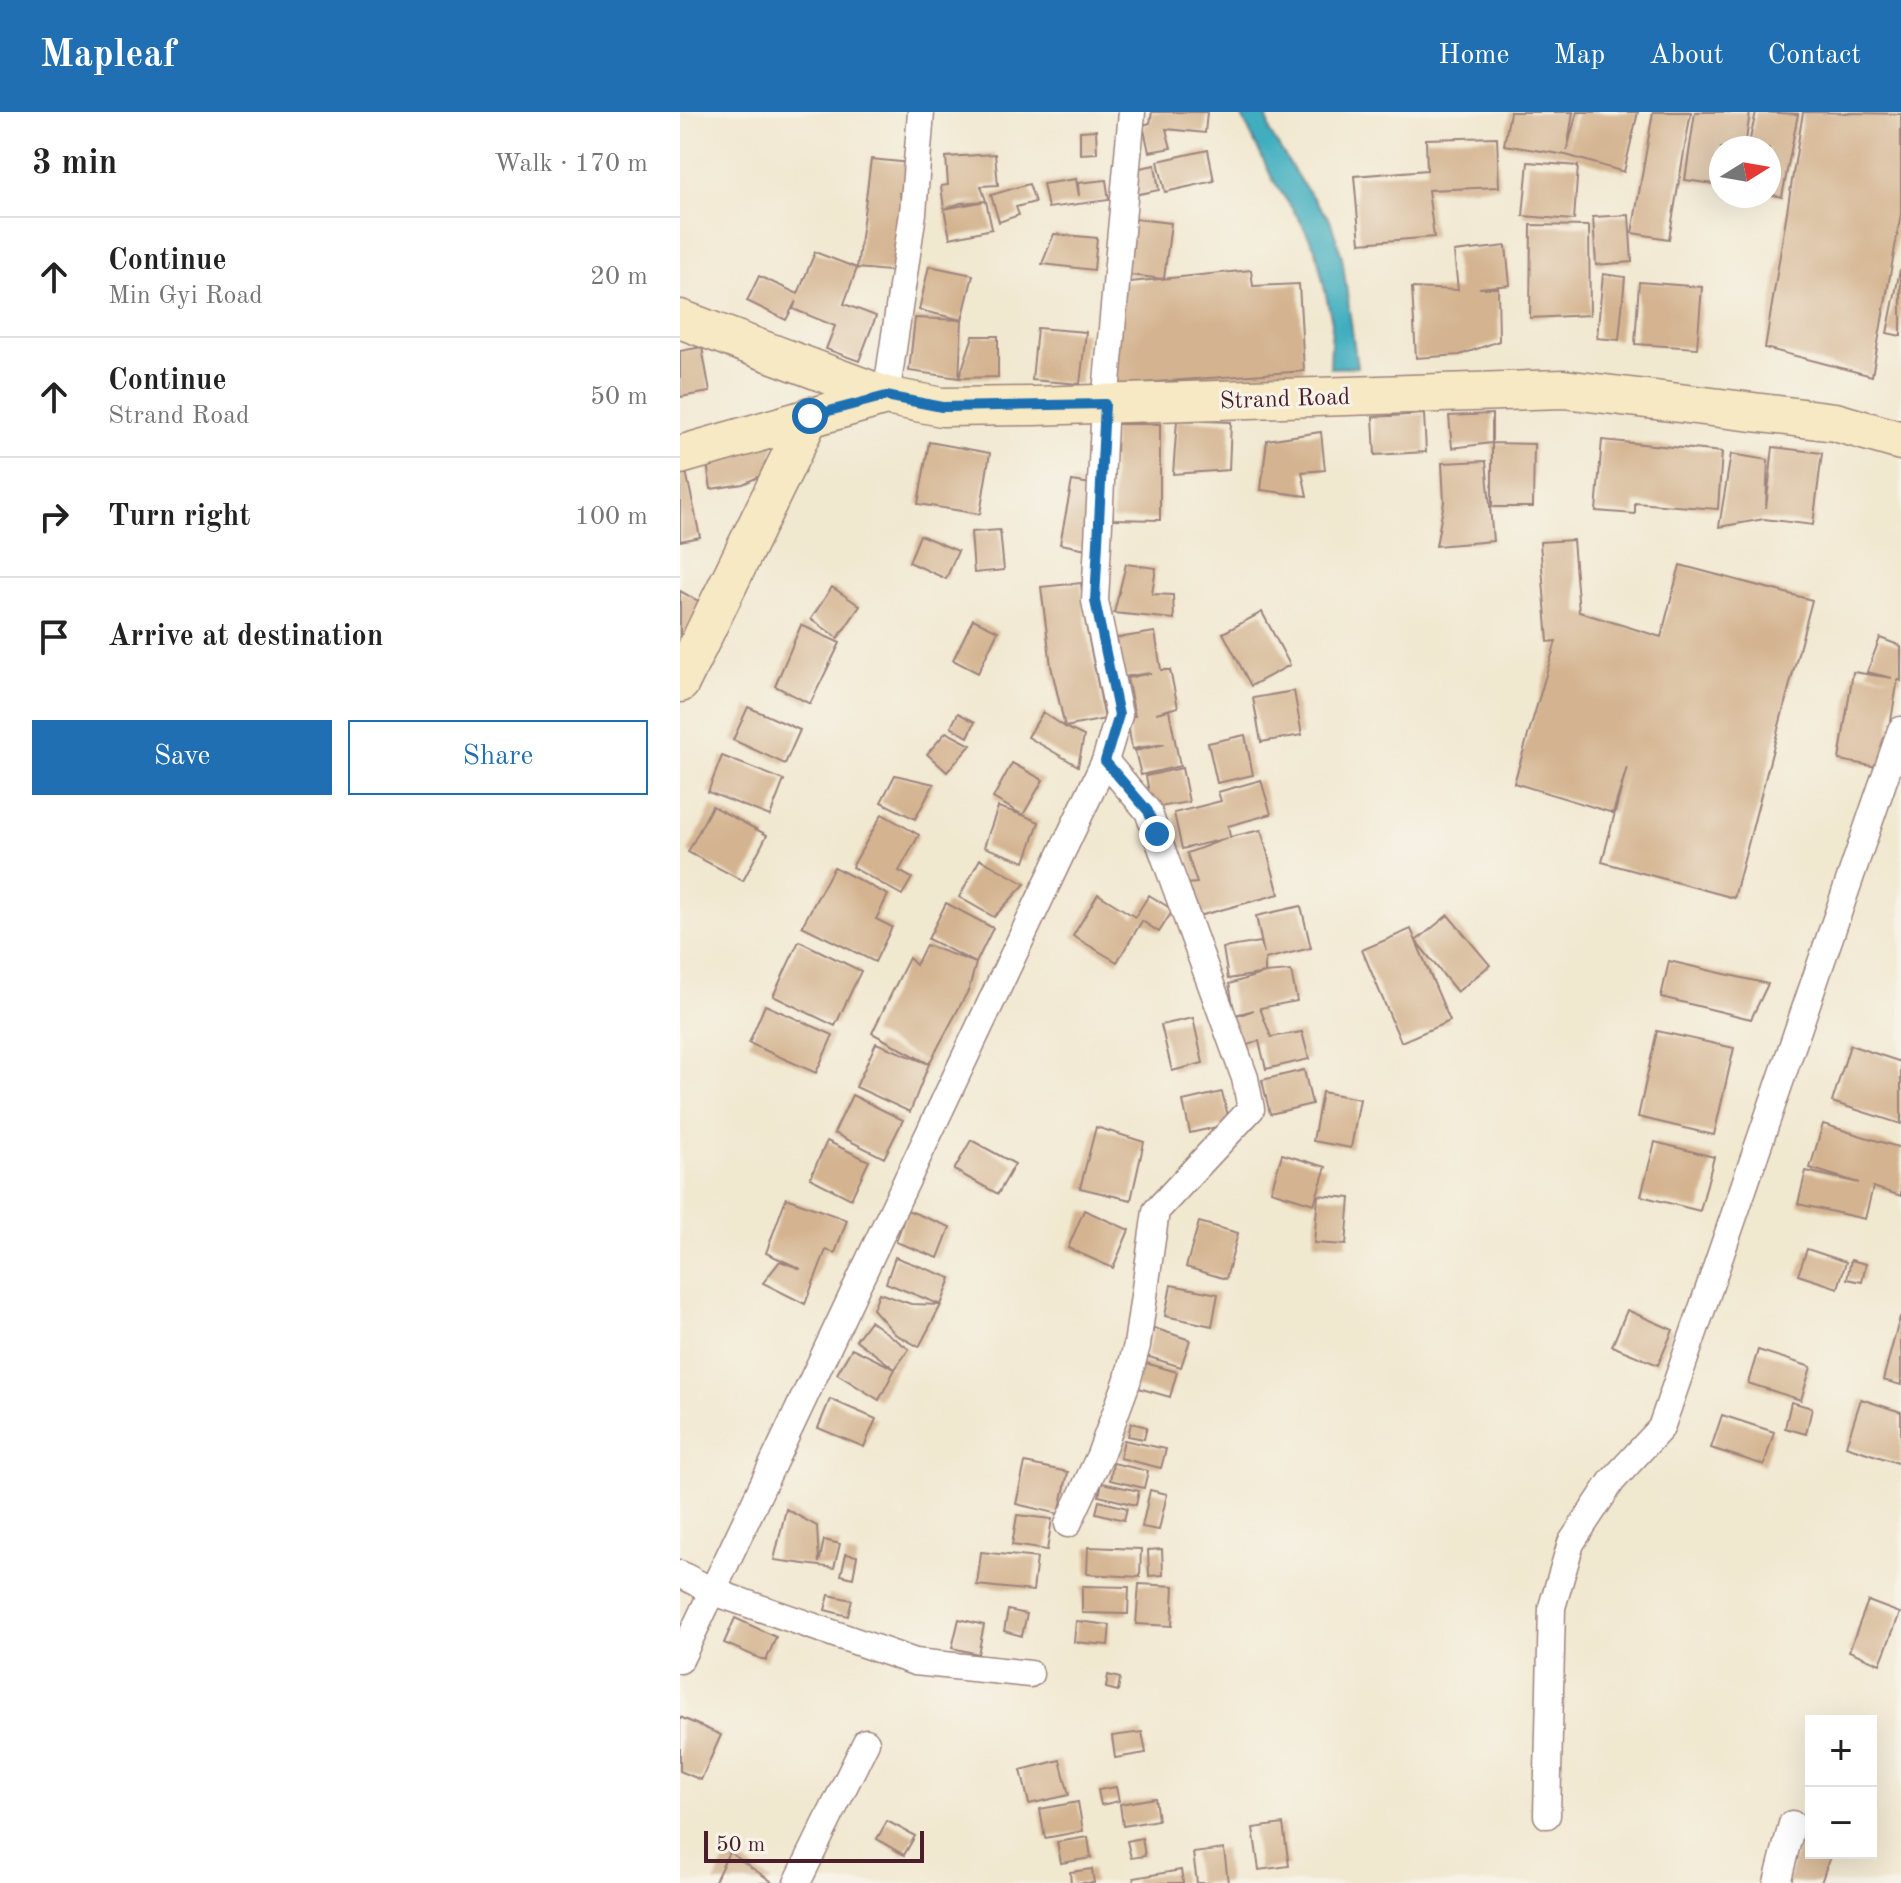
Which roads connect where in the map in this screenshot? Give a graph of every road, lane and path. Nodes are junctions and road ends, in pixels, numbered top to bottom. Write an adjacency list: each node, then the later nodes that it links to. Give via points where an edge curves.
1 (921, 112): 4 (street, via 913,213)
2 (1132, 112): 5 (street)
3 (680, 319): 4 (main road, Strand Road)
4 (886, 396): 5 (main road, Strand Road, via 942,407); 6 (main road)
5 (1105, 404): 7 (main road, Strand Road, via 1564,389 1835,422); 11 (street, via 1095,601 1119,715)
6 (810, 416): 8 (main road); 9 (main road)
7 (1901, 441)
8 (680, 455)
9 (680, 683)
10 (1901, 730): 18 (street, via 1661,1428 1612,1481 1571,1543 1552,1607)
11 (1105, 761): 12 (street, via 1148,811 1245,1078 1251,1109 1156,1211 1127,1382); 14 (street)
12 (1068, 1524)
13 (680, 1574): 14 (street)
14 (714, 1592): 15 (street); 16 (street, via 915,1662)
15 (680, 1660)
16 (1030, 1674)
17 (866, 1742): 20 (street)
18 (1547, 1815)
19 (1792, 1824): 21 (street)
20 (797, 1883)
21 (1777, 1883)

